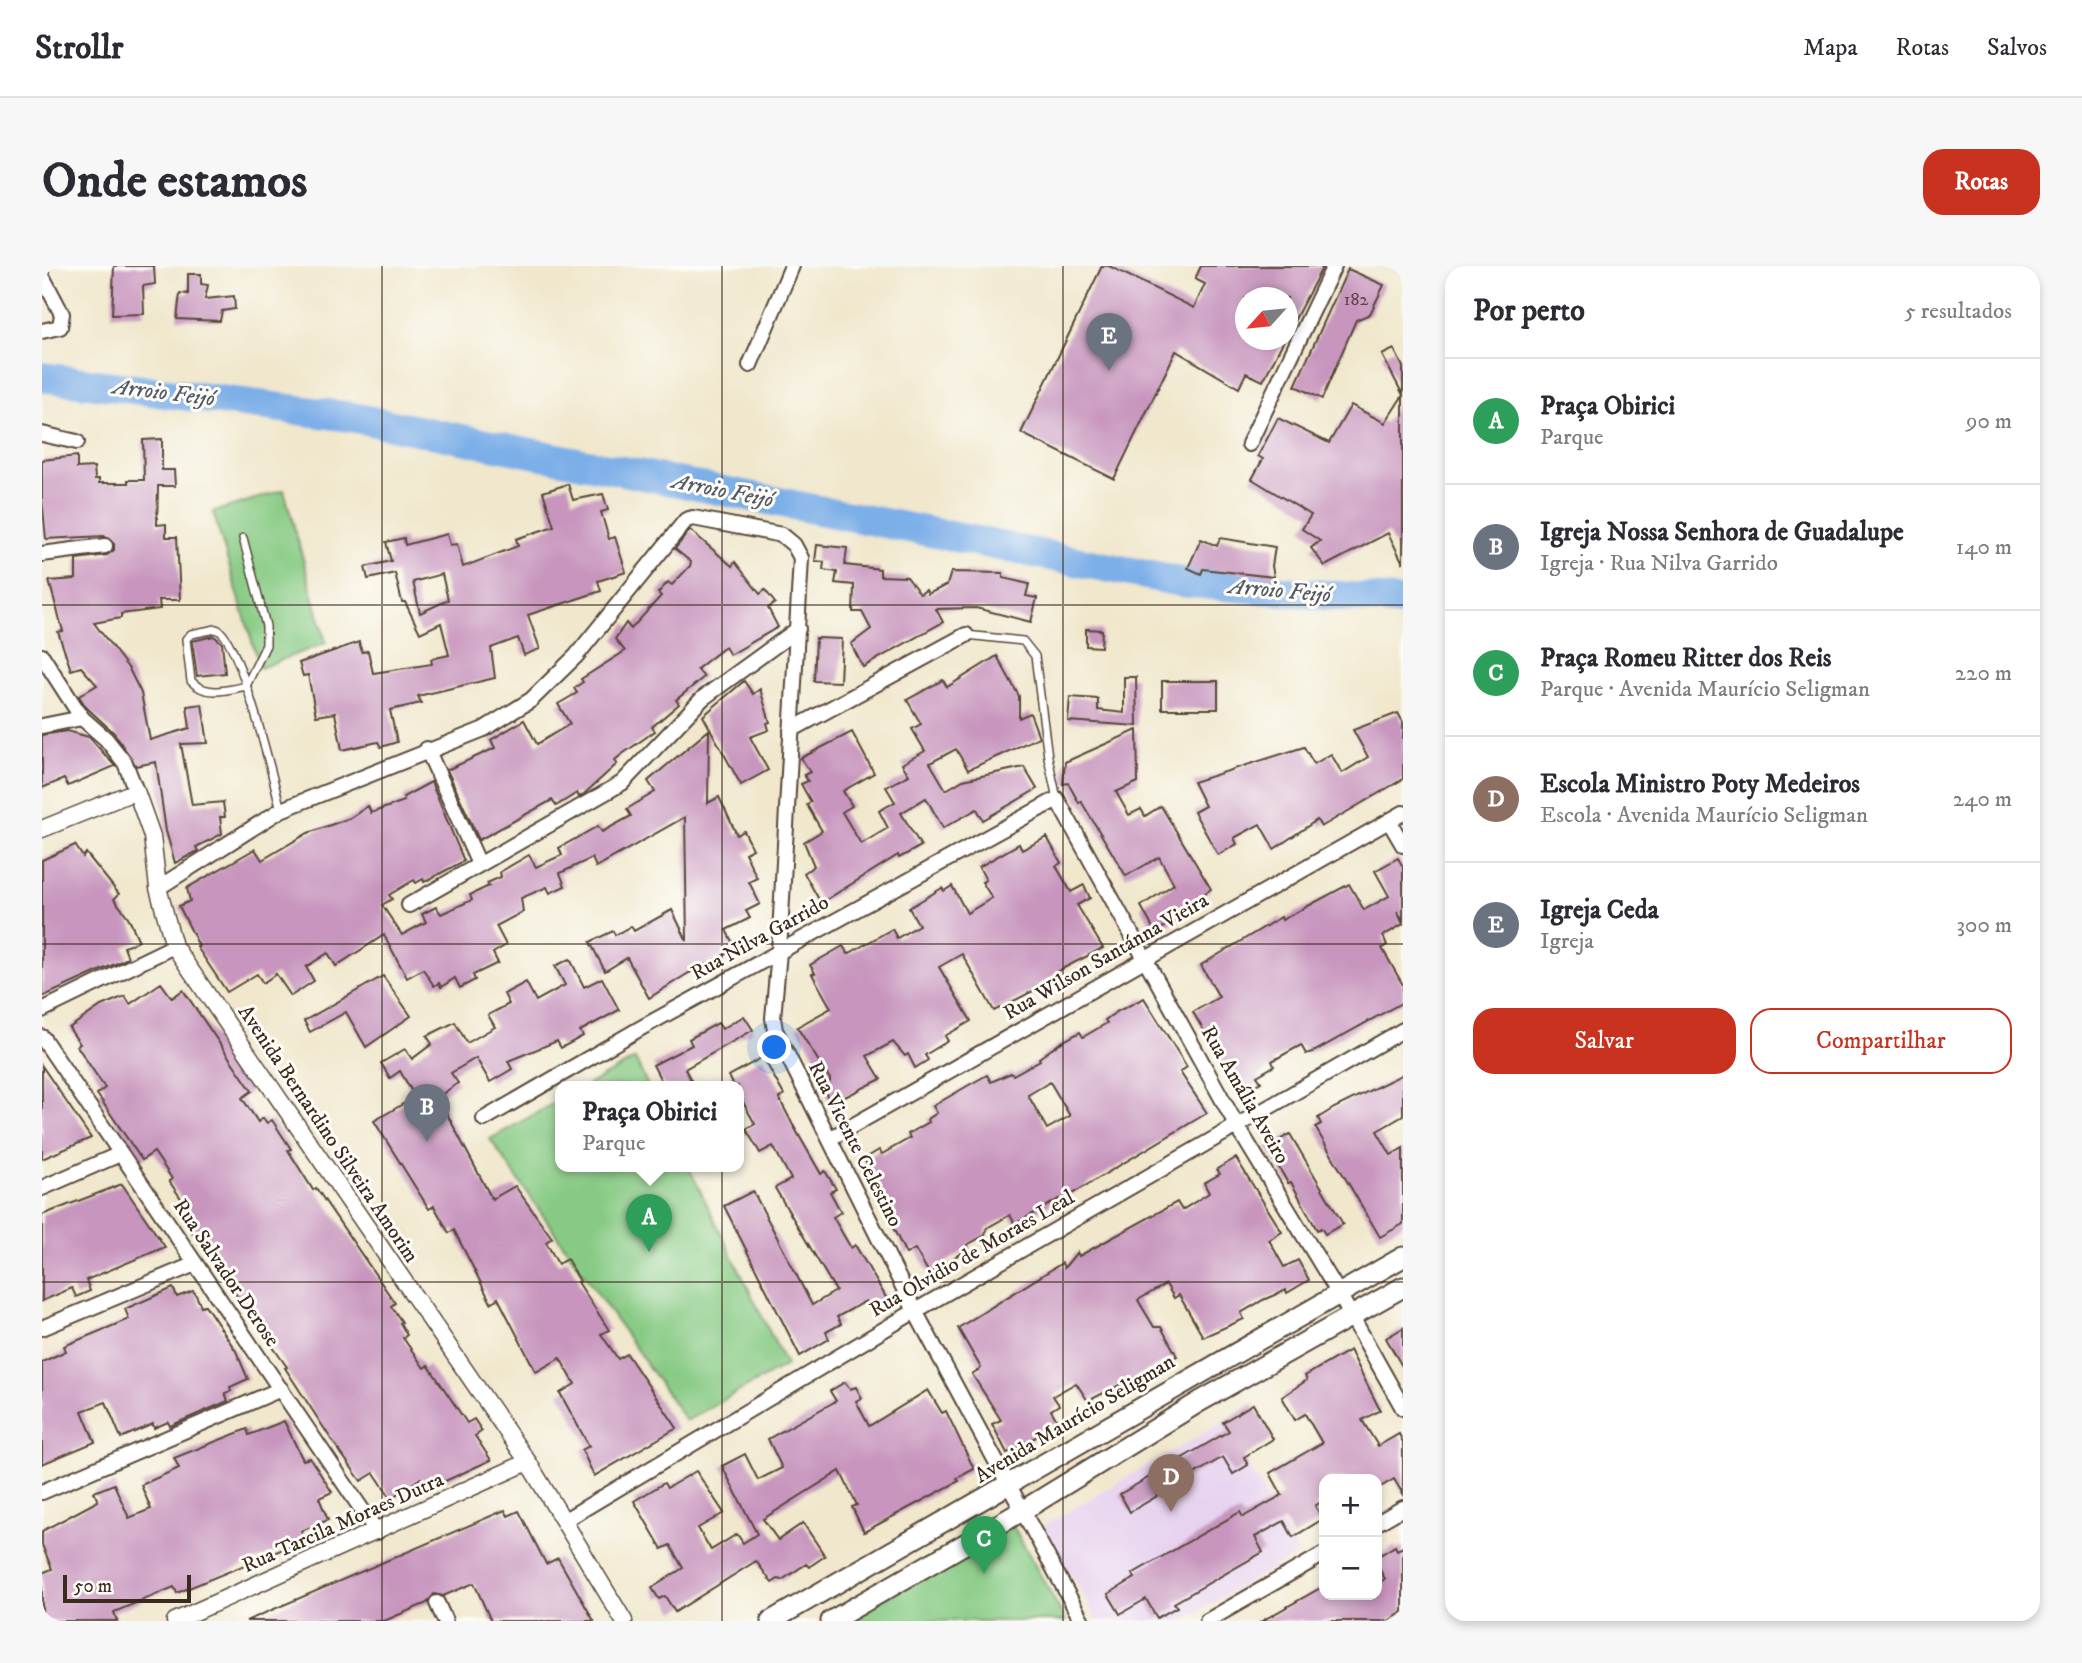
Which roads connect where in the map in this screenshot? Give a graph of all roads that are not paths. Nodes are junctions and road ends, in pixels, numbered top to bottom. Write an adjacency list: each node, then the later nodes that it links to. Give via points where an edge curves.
1 (792, 266): 5 (street)
2 (1334, 266): 8 (street)
3 (42, 276): 4 (street, via 62,314 60,327)
4 (42, 331)
5 (750, 365)
6 (42, 434): 7 (street)
7 (77, 442)
8 (1249, 444)
9 (243, 538): 15 (lane, via 266,626 266,645)
10 (105, 546): 11 (street)
11 (42, 554)
12 (798, 629): 18 (street, Rua Vicente Celestino); 19 (street, Rua Vicente Celestino, via 800,558 794,545 782,535 686,520 576,656 531,700 484,729); 27 (street, via 704,698 622,783)
13 (966, 635): 18 (street); 21 (lane, via 1023,640 1035,656)
14 (42, 656): 16 (street, Avenida Bernardino Silveira Amorim)
15 (246, 686): 15 (lane, via 222,630 191,634 186,639 194,685 213,692); 22 (lane)
16 (82, 718): 17 (street); 20 (street, Avenida Bernardino Silveira Amorim, via 125,763)
17 (42, 726)
18 (791, 730): 31 (street, Rua Vicente Celestino)
19 (427, 749): 22 (street); 27 (street)
20 (136, 791): 25 (street); 28 (street, Avenida Bernardino Silveira Amorim, via 152,836)
21 (1057, 799): 31 (street, Rua Nilva Garrido); 32 (street, Rua Amália Aveiro)
22 (281, 810): 28 (street)
23 (1403, 813): 24 (street, Rua Wilson Santánna Vieira)
24 (1389, 821): 26 (street); 32 (street, Rua Wilson Santánna Vieira)
25 (42, 829)
26 (1403, 845)
27 (479, 864): 29 (street)
28 (158, 888): 30 (street, Avenida Bernardino Silveira Amorim)
29 (409, 905)
30 (174, 946): 33 (street); 50 (street, Avenida Bernardino Silveira Amorim)
31 (779, 951): 36 (street, Rua Nilva Garrido); 38 (street, Rua Vicente Celestino, via 775,1030)
32 (1143, 959): 37 (street, Rua Amália Aveiro); 38 (street, Rua Wilson Santánna Vieira)
33 (42, 1010)
34 (1403, 1030): 37 (street, Rua Olvidio de Moraes Leal)
35 (42, 1037): 39 (street, Rua Salvador Derose)
36 (484, 1119)
37 (1237, 1126): 44 (street, Rua Amália Aveiro); 45 (street, Rua Olvidio de Moraes Leal)
38 (831, 1138): 45 (street, Rua Vicente Celestino)
39 (120, 1154): 40 (street); 42 (street, Rua Salvador Derose)
40 (42, 1188)
41 (1403, 1257): 44 (main road, Avenida Maurício Seligman)
42 (195, 1264): 47 (street); 48 (street, Rua Salvador Derose)
43 (1403, 1287): 46 (main road)
44 (1338, 1293): 46 (street, Rua Amália Aveiro); 51 (main road, Avenida Maurício Seligman)
45 (915, 1311): 51 (street, Rua Vicente Celestino); 55 (street, Rua Olvidio de Moraes Leal)
46 (1352, 1316): 49 (street, Rua Amália Aveiro); 54 (main road, via 1199,1402)
47 (42, 1328)
48 (281, 1389): 52 (street); 57 (street, Rua Salvador Derose)
49 (1403, 1408)
50 (528, 1462): 55 (street, Avenida Bernardino Silveira Amorim); 57 (street, Rua Tarcila Moraes Dutra)
51 (1008, 1485): 54 (street, Rua Vicente Celestino); 63 (main road, Avenida Maurício Seligman)
52 (42, 1492)
53 (1403, 1508): 56 (street)
54 (1022, 1511): 64 (main road); 65 (street, Rua Vicente Celestino)
55 (565, 1520): 62 (street, Avenida Bernardino Silveira Amorim)
56 (1382, 1520)
57 (377, 1532): 60 (street, Rua Tarcila Moraes Dutra)
58 (1319, 1556): 66 (street)
59 (437, 1603): 61 (street)
60 (175, 1621)
61 (444, 1621)
62 (624, 1621)
63 (771, 1621)
64 (831, 1621)
65 (1082, 1621)
66 (1208, 1621)

